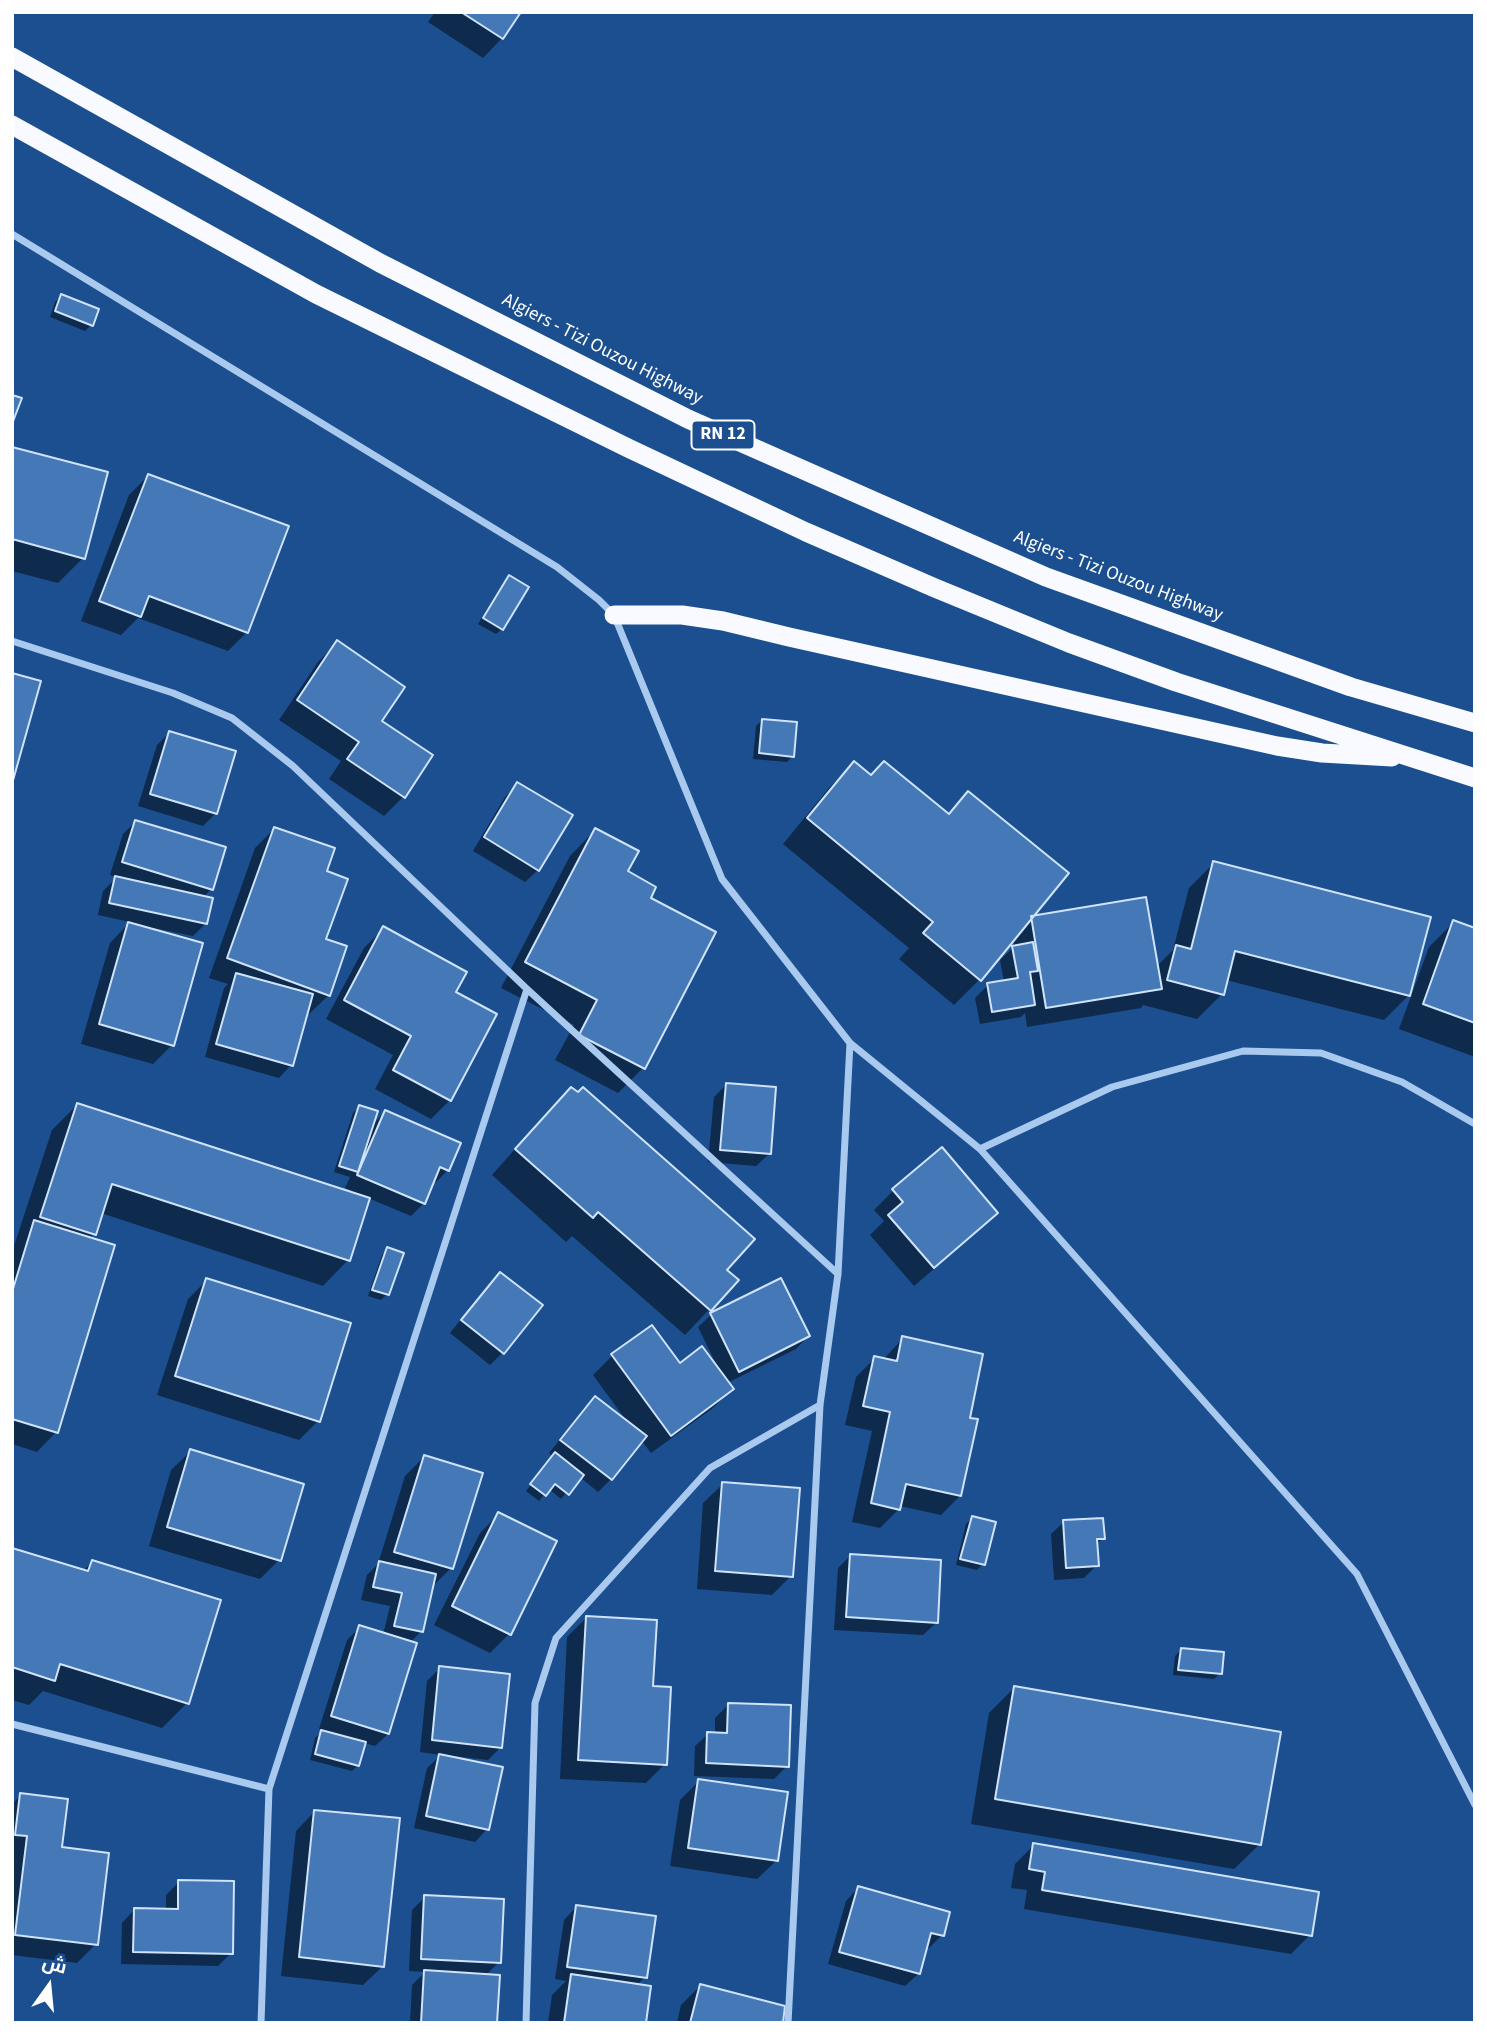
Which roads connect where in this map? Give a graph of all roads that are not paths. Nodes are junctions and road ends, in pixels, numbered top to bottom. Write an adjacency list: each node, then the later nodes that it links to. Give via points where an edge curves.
1 (12, 57): 6 (highway, Algiers - Tizi Ouzou Highway / RN 12, via 380,263 688,419 1045,577 1351,687)
2 (12, 125): 7 (highway, RN 12, via 316,294 806,532 1069,643)
3 (12, 234): 4 (street, via 557,567)
4 (614, 615): 7 (highway, via 682,615 723,621 1278,746); 10 (street, via 722,879)
5 (12, 641): 9 (street, via 173,693 233,719 293,766)
6 (1475, 723)
7 (1415, 758): 8 (highway, RN 12)
8 (1475, 778)
9 (527, 989): 13 (street); 16 (street)
10 (850, 1043): 12 (street); 13 (street)
11 (1475, 1124): 12 (street, via 1402,1082 1321,1053 1243,1051 1112,1087)
12 (980, 1149): 17 (street, via 1357,1574)
13 (838, 1274): 14 (street)
14 (820, 1405): 19 (street, via 710,1468 556,1638 535,1703); 20 (street)
15 (12, 1724): 16 (street)
16 (269, 1789): 18 (street)
17 (1475, 1805)
18 (261, 2023)
19 (526, 2023)
20 (788, 2023)

